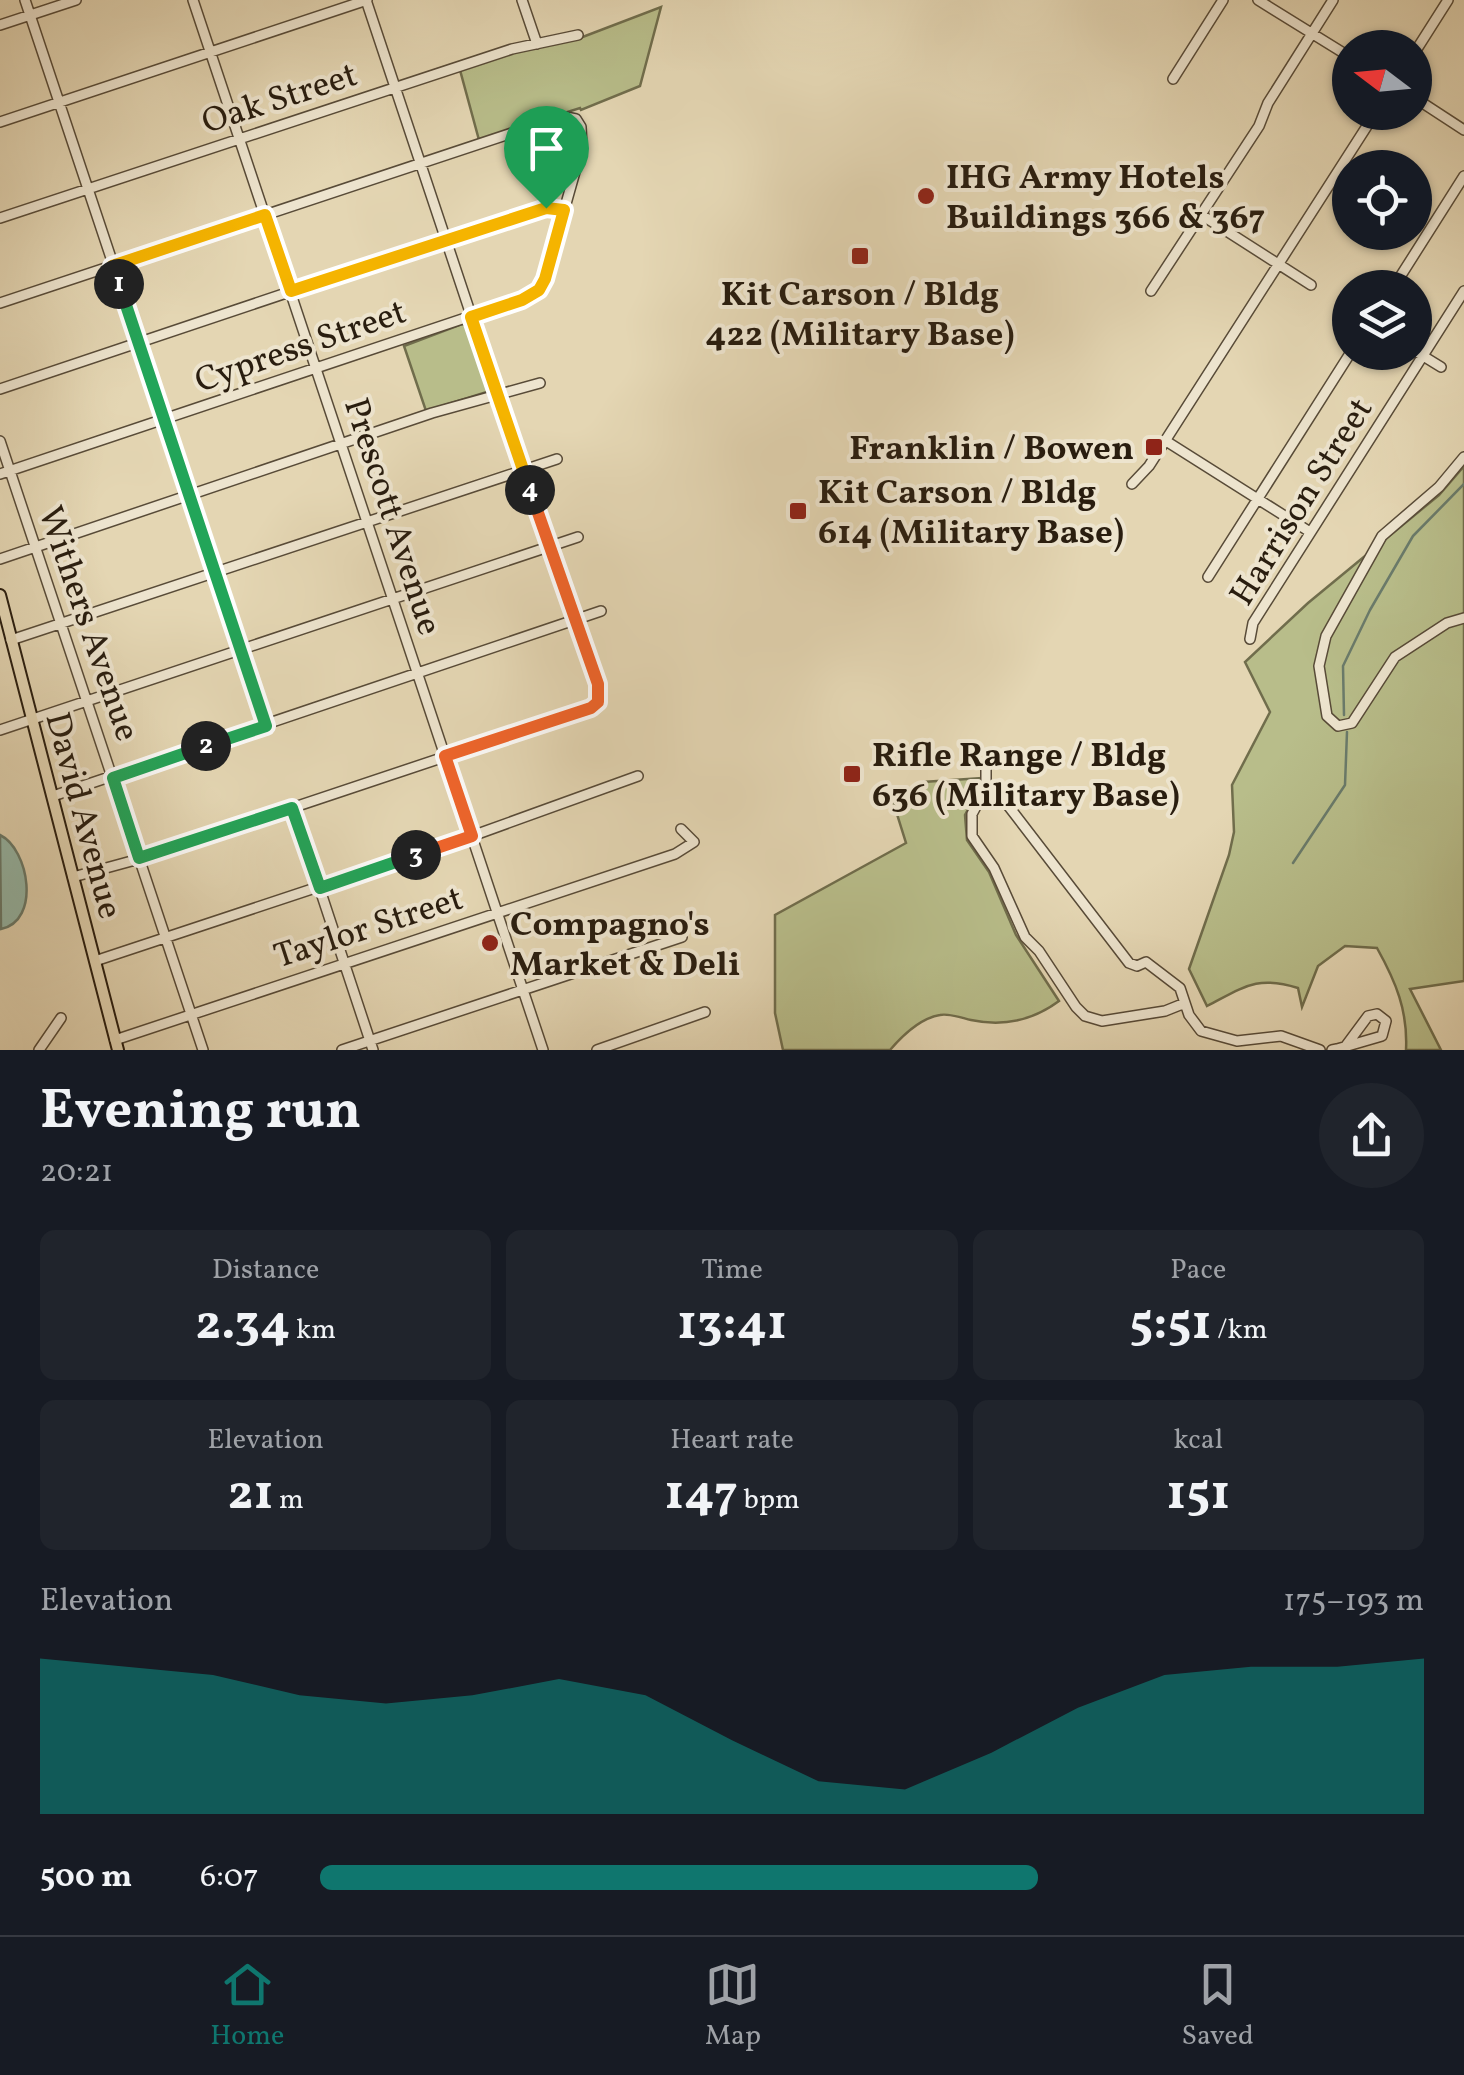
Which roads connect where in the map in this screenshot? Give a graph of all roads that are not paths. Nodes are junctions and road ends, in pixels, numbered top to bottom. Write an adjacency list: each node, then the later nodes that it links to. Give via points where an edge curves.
1 (24, 0): 10 (street)
2 (76, 0): 10 (street)
3 (193, 0): 17 (street, Prescott Avenue)
4 (366, 0): 17 (street); 19 (street)
5 (522, 0): 15 (street)
6 (1223, 0): 18 (street)
7 (1258, 0): 14 (street)
8 (1334, 0): 14 (street)
9 (1448, 0): 12 (street)
10 (30, 16): 11 (street); 20 (street)
11 (0, 26)
12 (1429, 30)
13 (578, 34): 15 (street, Oak Street)
14 (1312, 34): 16 (street); 30 (street)
15 (537, 44): 19 (street, Oak Street)
16 (1332, 47)
17 (210, 52): 20 (street); 25 (street, Prescott Avenue)
18 (1173, 79)
19 (395, 87): 25 (street, Oak Street); 26 (street)
20 (58, 102): 22 (street); 28 (street)
21 (1432, 109): 24 (street)
22 (0, 122)
23 (1365, 130): 35 (street)
24 (1464, 130)
25 (240, 140): 28 (street, Oak Street); 31 (street, Prescott Avenue)
26 (420, 164): 29 (street, via 572,117 583,136); 31 (street); 33 (street)
27 (1464, 176): 36 (street)
28 (86, 189): 32 (street, Oak Street); 34 (street)
29 (564, 210): 33 (street, via 546,208); 42 (street, Cypress Street, via 548,271 534,295)
30 (1200, 214): 35 (street); 39 (street)
31 (265, 215): 34 (street); 38 (street, Prescott Avenue)
32 (0, 218)
33 (445, 240): 38 (street); 42 (street)
34 (112, 266): 41 (street); 44 (street)
35 (1278, 266): 37 (street); 55 (street)
36 (1404, 270)
37 (1311, 285)
38 (291, 291): 44 (street); 47 (street, Prescott Avenue)
39 (1151, 291)
40 (1464, 291): 43 (street, Harrison Street)
41 (0, 303)
42 (471, 317): 47 (street, Cypress Street); 52 (street)
43 (1432, 336)
44 (140, 341): 51 (street); 53 (street)
45 (1432, 362): 46 (street)
46 (1441, 367)
47 (316, 368): 53 (street, Cypress Street); 56 (street, Prescott Avenue)
48 (1340, 370): 63 (street)
49 (1409, 370): 65 (street, Harrison Street)
50 (540, 382): 52 (street)
51 (0, 389)
52 (498, 393): 56 (street); 59 (street)
53 (166, 420): 60 (street, Cypress Street); 62 (street)
54 (0, 441): 60 (street, Withers Avenue)
55 (1166, 441): 61 (street); 63 (street)
56 (343, 444): 62 (street); 64 (street, Prescott Avenue)
57 (1464, 457): 75 (street, via 1382,536 1326,636 1319,675 1327,716 1338,726 1352,724 1395,656)
58 (557, 459): 59 (street)
59 (523, 470): 64 (street); 67 (street)
60 (5, 473): 68 (street, Withers Avenue)
61 (1132, 484)
62 (190, 496): 68 (street); 70 (street)
63 (1258, 499): 65 (street); 71 (street)
64 (367, 520): 70 (street); 73 (street, Prescott Avenue)
65 (1310, 532): 78 (street, Harrison Street)
66 (578, 536): 67 (street)
67 (548, 546): 73 (street); 76 (street)
68 (36, 548): 69 (street); 77 (street, Withers Avenue)
69 (0, 558)
70 (215, 573): 77 (street); 80 (street)
71 (1208, 577)
72 (0, 595): 79 (main road, David Avenue)
73 (393, 598): 80 (street); 81 (street, Prescott Avenue)
74 (600, 611): 76 (street)
75 (1464, 618)
76 (573, 620): 81 (street); 86 (street, via 598,684 598,702)
77 (60, 624): 79 (street); 82 (street, Withers Avenue)
78 (1250, 639)
79 (12, 640): 83 (main road, David Avenue)
80 (241, 648): 82 (street); 84 (street)
81 (418, 675): 84 (street); 86 (street, Prescott Avenue)
82 (87, 702): 83 (street); 89 (street, Withers Avenue)
83 (31, 719): 85 (street); 91 (main road, David Avenue)
84 (266, 726): 89 (street)
85 (0, 730)
86 (445, 756): 92 (street); 94 (street, Prescott Avenue)
87 (986, 768): 90 (street)
88 (638, 776): 94 (street)
89 (113, 778): 91 (street); 95 (street, Withers Avenue)
90 (986, 788): 104 (street, via 1000,795 1130,963 1146,962 1180,988); 104 (street, via 972,814 972,836 1025,937 1076,1007 1102,1021)
91 (53, 796): 96 (main road, David Avenue)
92 (292, 808): 95 (street); 97 (street)
93 (681, 829): 98 (street, Taylor Street, via 694,842 676,854)
94 (472, 836): 97 (street); 98 (street, Prescott Avenue)
95 (139, 858): 96 (street); 100 (street, Withers Avenue)
96 (73, 877): 102 (main road, David Avenue)
97 (320, 888): 100 (street); 101 (street)
98 (497, 912): 101 (street, Taylor Street); 103 (street, Prescott Avenue)
99 (682, 937): 103 (street)
100 (166, 938): 102 (street); 106 (street, Withers Avenue)
101 (344, 961): 106 (street, Taylor Street); 109 (street)
102 (95, 962): 108 (main road, David Avenue)
103 (523, 990): 109 (street); 115 (street, Prescott Avenue)
104 (1185, 1003): 110 (street, via 1194,1024 1208,1034 1238,1042 1275,1035)
105 (704, 1012): 116 (street)
106 (190, 1015): 108 (street, Taylor Street); 113 (street, Withers Avenue)
107 (62, 1018): 112 (street)
108 (116, 1045)
109 (372, 1045): 114 (street)
110 (1290, 1045): 117 (street)
111 (1345, 1047): 111 (street, via 1368,1016 1386,1020 1382,1036); 118 (street)
112 (39, 1050)
113 (202, 1050)
114 (342, 1050)
115 (543, 1050)
116 (597, 1050)
117 (1320, 1050)
118 (1332, 1050)

